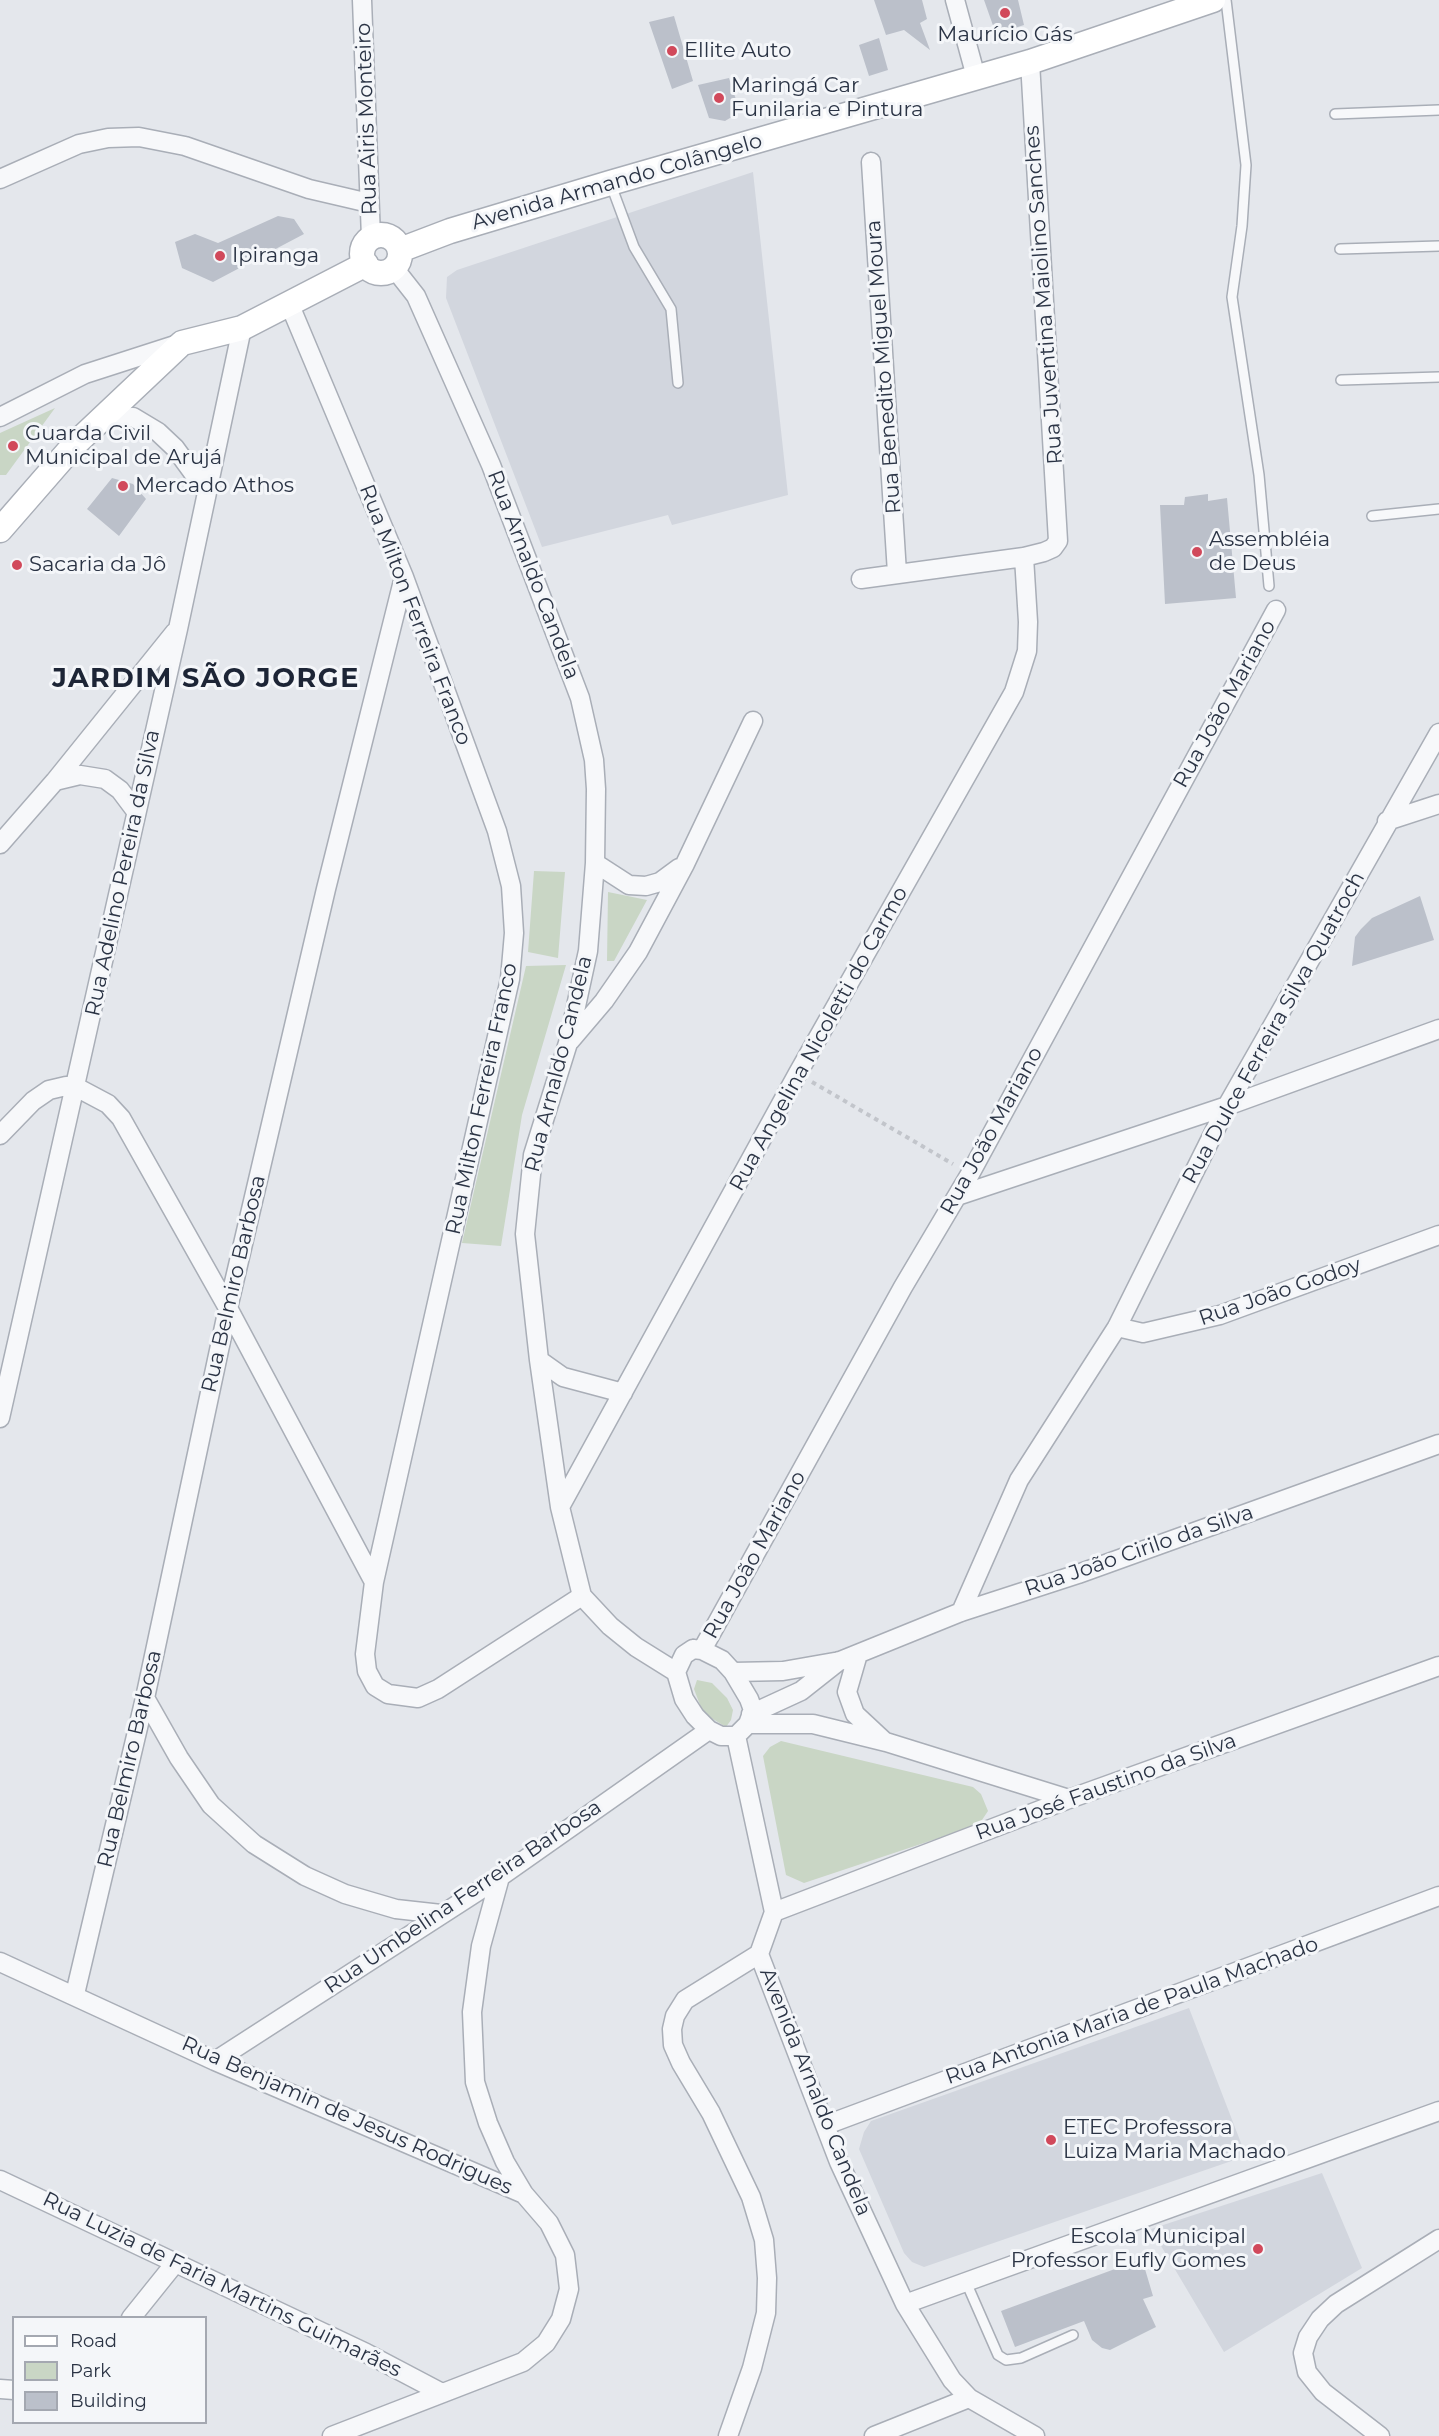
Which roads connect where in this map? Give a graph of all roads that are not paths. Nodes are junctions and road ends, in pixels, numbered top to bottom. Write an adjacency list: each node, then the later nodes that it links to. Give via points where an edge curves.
1 (362, 0): 12 (street, Rua Airis Monteiro)
2 (955, 0): 6 (street)
3 (1213, 0): 5 (street, Avenida Armando Colângelo)
4 (1226, 0): 34 (lane, via 1246,165 1232,297 1259,476)
5 (1030, 62): 6 (street, Avenida Armando Colângelo); 30 (street, Rua Juventina Maiolino Sanches, via 1059,529 1053,548)
6 (976, 77): 11 (street, Avenida Armando Colângelo)
7 (1439, 110): 8 (lane)
8 (1335, 114)
9 (871, 162): 31 (street, Rua Benedito Miguel Moura)
10 (0, 179): 12 (street, via 79,144 139,137 185,146 309,189)
11 (610, 183): 16 (street, Avenida Armando Colângelo, via 450,231); 23 (lane, via 634,247 671,309)
12 (369, 203): 13 (street, Rua Airis Monteiro)
13 (371, 238): 16 (street, via 394,239); 17 (street, via 362,253)
14 (1439, 246): 15 (lane)
15 (1340, 249)
16 (397, 259): 17 (street, via 382,273); 44 (street, Rua Arnaldo Candela, via 491,465 580,698 597,789)
17 (366, 264): 18 (street)
18 (289, 303): 19 (street); 32 (street, Rua Milton Ferreira Franco)
19 (242, 328): 20 (street); 26 (street, Rua Adelino Pereira da Silva)
20 (183, 343): 24 (street, via 85,374); 25 (street)
21 (1439, 377): 22 (lane)
22 (1341, 380)
23 (678, 383)
24 (0, 417)
25 (103, 418): 26 (street, via 133,417 158,432 175,448); 29 (street)
26 (207, 492): 36 (street, Rua Adelino Pereira da Silva)
27 (1439, 509): 28 (lane)
28 (1372, 516)
29 (0, 530)
30 (1024, 557): 31 (street); 56 (street, Rua Angelina Nicoletti do Carmo, via 1027,651 1014,692 798,1073)
31 (897, 573): 33 (street)
32 (404, 577): 53 (street, Rua Belmiro Barbosa); 60 (street, Rua Milton Ferreira Franco, via 496,831 511,886 514,933 510,979)
33 (861, 579)
34 (1269, 586)
35 (1276, 610): 51 (street, Rua João Mariano)
36 (178, 628): 39 (street); 41 (street, Rua Adelino Pereira da Silva)
37 (753, 722): 45 (street)
38 (1439, 734): 42 (street, Rua Dulce Ferreira Silva Quatroch)
39 (55, 781): 41 (street, via 80,775 105,779 120,790); 43 (street)
40 (1439, 804): 42 (street)
41 (135, 810): 48 (street, Rua Adelino Pereira da Silva)
42 (1387, 821): 49 (street, Rua Dulce Ferreira Silva Quatroch)
43 (0, 844)
44 (595, 863): 45 (street, via 629,885 646,886 660,882); 47 (street, Rua Arnaldo Candela, via 588,951)
45 (685, 864): 47 (street, via 638,951)
46 (1439, 1029): 49 (street)
47 (568, 1043): 55 (street, Rua Arnaldo Candela, via 533,1155 529,1183 525,1233)
48 (76, 1086): 50 (street, via 50,1090 33,1101); 53 (street, via 108,1104 120,1119); 57 (street, Rua Adelino Pereira da Silva)
49 (1227, 1106): 51 (street); 54 (street, Rua Dulce Ferreira Silva Quatroch)
50 (0, 1136)
51 (957, 1196): 63 (street, Rua João Mariano)
52 (1439, 1236): 54 (street, Rua João Godoy, via 1220,1315 1143,1334)
53 (228, 1308): 60 (street); 69 (street, Rua Belmiro Barbosa)
54 (1118, 1327): 62 (street, Rua Dulce Ferreira Silva Quatroch, via 1019,1480)
55 (539, 1360): 56 (street, via 563,1377); 59 (street, Rua Arnaldo Candela)
56 (623, 1393): 59 (street, Rua Angelina Nicoletti do Carmo)
57 (0, 1418)
58 (1439, 1444): 62 (street, Rua João Cirilo da Silva)
59 (560, 1508): 61 (street, Rua Arnaldo Candela)
60 (374, 1582): 61 (street, Rua Milton Ferreira Franco, via 365,1654 367,1671 375,1686 388,1695 405,1698 418,1698 438,1689)
61 (582, 1596): 67 (street, via 627,1640)
62 (961, 1612): 64 (street, Rua João Cirilo da Silva)
63 (702, 1650): 67 (street, via 693,1649 684,1655); 68 (street, via 722,1660)
64 (858, 1654): 65 (street, Rua João Cirilo da Silva); 72 (street, via 847,1692 855,1714)
65 (840, 1660): 68 (street, Rua João Cirilo da Silva, via 783,1671); 70 (street, Rua João Cirilo da Silva, via 801,1691)
66 (1439, 1666): 73 (street, Rua José Faustino da Silva)
67 (676, 1672): 71 (street, via 684,1699)
68 (733, 1672): 70 (street, via 749,1699)
69 (145, 1698): 77 (street, via 178,1758 211,1805 254,1844 305,1876 345,1894 396,1909); 80 (street, Rua Belmiro Barbosa)
70 (745, 1724): 71 (street, via 721,1736); 72 (street, via 813,1724); 76 (street)
71 (709, 1730): 74 (street, Rua Umbelina Ferreira Barbosa)
72 (886, 1742): 73 (street)
73 (1069, 1799): 76 (street, Rua José Faustino da Silva)
74 (500, 1877): 77 (street, Rua Umbelina Ferreira Barbosa); 85 (street, via 481,1946 472,2012 474,2072 488,2123)
75 (1439, 1896): 83 (street, Rua Antonia Maria de Paula Machado)
76 (774, 1912): 78 (street, Avenida Arnaldo Candela)
77 (441, 1914): 81 (street, Rua Umbelina Ferreira Barbosa)
78 (759, 1954): 83 (street, Avenida Arnaldo Candela); 95 (street, via 685,2000 672,2030 681,2063 711,2113 751,2197 764,2240 766,2313)
79 (0, 1962): 80 (street, Rua Benjamin de Jesus Rodrigues)
80 (75, 1994): 81 (street, Rua Benjamin de Jesus Rodrigues)
81 (215, 2061): 85 (street, Rua Benjamin de Jesus Rodrigues)
82 (1439, 2111): 88 (street)
83 (826, 2125): 89 (street, Avenida Arnaldo Candela, via 839,2162)
84 (0, 2180): 87 (street, Rua Luzia de Faria Martins Guimarães)
85 (524, 2194): 92 (street, Rua Benjamin de Jesus Rodrigues, via 549,2223 565,2255 568,2289 561,2319 546,2343 523,2362)
86 (1439, 2239): 98 (street, via 1336,2304 1320,2319 1303,2353 1306,2372 1323,2392)
87 (176, 2262): 90 (street); 92 (street, Rua Luzia de Faria Martins Guimarães)
88 (966, 2282): 89 (street); 91 (lane, via 998,2355 1006,2360 1021,2358)
89 (905, 2304): 93 (street, Avenida Arnaldo Candela, via 943,2367)
90 (132, 2316)
91 (1073, 2335)
92 (442, 2392): 94 (street, Rua Benjamin de Jesus Rodrigues)
93 (969, 2397): 96 (street); 97 (street, Avenida Arnaldo Candela)
94 (332, 2436)
95 (728, 2436)
96 (874, 2436)
97 (1035, 2436)
98 (1380, 2436)

